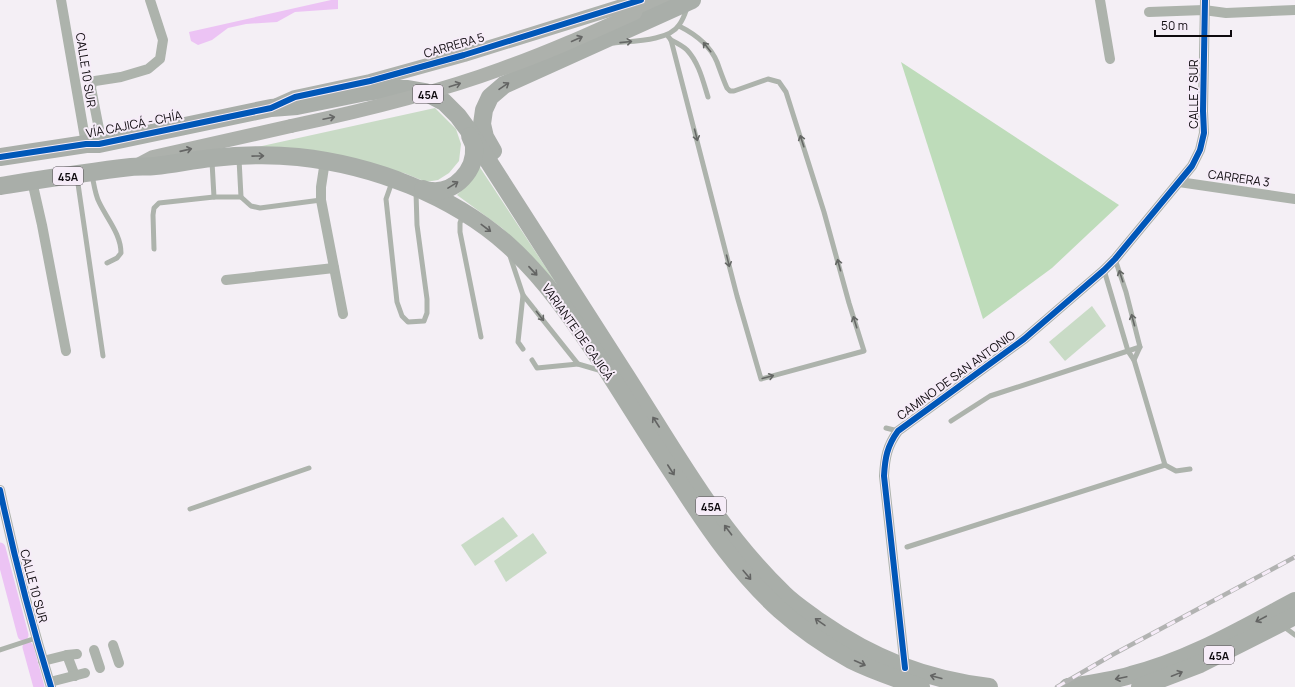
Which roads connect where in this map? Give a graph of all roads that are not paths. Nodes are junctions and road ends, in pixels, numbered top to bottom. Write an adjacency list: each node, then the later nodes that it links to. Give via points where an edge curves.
1 (61, 0): 18 (street, CALLE 10 SUR)
2 (150, 0): 18 (street, via 163,40 160,59 148,69 121,77 95,80 92,83 99,129)
3 (641, 0): 16 (main road, CARRERA 5 / 45A, via 464,55 370,81 295,97)
4 (666, 0): 23 (main road, 45A, one-way to 4, bridge, via 153,157 362,111 432,92 569,43)
5 (691, 0): 10 (lane); 13 (highway)
6 (1100, 0): 14 (street)
7 (1205, 5): 8 (street, via 1226,13); 9 (street); 27 (street, CALLE 7 SUR, via 1204,133 1200,150 1192,166)
8 (1295, 10)
9 (1149, 12)
10 (679, 26): 11 (lane); 12 (lane, one-way to 10, via 761,379 864,351 786,92 779,82 768,79 730,91 709,48 698,37)
11 (667, 35): 12 (lane); 13 (lane, one-way to 11, via 646,40)
12 (671, 40): 15 (lane, via 686,49 693,57)
13 (588, 46): 35 (highway, one-way to 13, via 515,187 485,137 482,124 484,110 490,97 504,85)
14 (1110, 58)
15 (708, 97)
16 (271, 108): 17 (highway, VARIANTE DE CAJICÁ / 45A, via 297,106 387,89 408,89 425,92 444,102); 18 (highway, VÍA CAJICÁ - CHÍA / 45A)
17 (469, 131): 29 (highway, one-way to 17, via 432,192 449,188 463,179 472,164 474,148); 35 (highway, VARIANTE DE CAJICÁ / 45A)
18 (93, 144): 20 (highway, VÍA CAJICÁ - CHÍA / 45A)
19 (239, 156): 21 (highway, VARIANTE DE CAJICÁ / 45A); 22 (highway, VARIANTE DE CAJICÁ / 45A, one-way to 22, via 296,156); 31 (lane)
20 (0, 157)
21 (212, 158): 23 (highway, VARIANTE DE CAJICÁ / 45A); 30 (lane)
22 (324, 161): 25 (highway, VARIANTE DE CAJICÁ / 45A, via 359,168); 33 (street)
23 (136, 166): 24 (highway, 45A)
24 (84, 173): 26 (highway, 45A); 39 (lane, via 121,247 121,253 117,258); 50 (lane)
25 (393, 179): 29 (highway, VARIANTE DE CAJICÁ / 45A); 29 (lane, via 386,200 397,302 402,316 408,322 424,321 428,313 417,225)
26 (32, 181): 28 (highway, 45A); 48 (street)
27 (1179, 182): 32 (street, CARRERA 3); 38 (street, CAMINO DE SAN ANTONIO, via 1164,206)
28 (0, 186)
29 (416, 188): 34 (highway, VARIANTE DE CAJICÁ / 45A)
30 (214, 197): 31 (lane); 37 (lane, via 159,203 154,208 153,215)
31 (241, 197): 33 (lane, via 255,208)
32 (1295, 199)
33 (321, 200): 40 (street)
34 (464, 212): 36 (highway, VARIANTE DE CAJICÁ / 45A, one-way to 36); 45 (lane, via 460,232)
35 (525, 218): 74 (highway, VARIANTE DE CAJICÁ / 45A, one-way to 35, via 875,655 835,633 808,614 744,551 697,486)
36 (506, 244): 43 (lane); 54 (highway, VARIANTE DE CAJICÁ / 45A, one-way to 54, via 565,308)
37 (154, 248)
38 (1115, 259): 41 (street, CAMINO DE SAN ANTONIO); 46 (lane, one-way to 38)
39 (107, 263)
40 (334, 268): 42 (street); 44 (street)
41 (1104, 270): 49 (lane); 57 (street, CAMINO DE SAN ANTONIO, via 1024,339)
42 (226, 280)
43 (523, 295): 47 (lane, via 518,342); 53 (lane, one-way to 53)
44 (343, 314)
45 (481, 337)
46 (1140, 347): 49 (lane); 52 (lane)
47 (523, 349)
48 (66, 351)
49 (1128, 351): 52 (lane); 55 (lane, via 990,396)
50 (103, 356)
51 (532, 360): 53 (lane, via 537,368)
52 (1134, 360): 58 (lane)
53 (578, 364): 54 (lane)
54 (608, 372): 78 (highway, VARIANTE DE CAJICÁ / 45A, one-way to 78, via 698,513 754,584 780,610 851,659 890,677)
55 (951, 421)
56 (886, 428): 57 (lane)
57 (898, 431): 74 (street, CAMINO DE SAN ANTONIO, via 888,448 884,476)
58 (1165, 465): 60 (lane, via 1176,471); 63 (lane)
59 (309, 468): 62 (lane)
60 (1190, 469)
61 (0, 490): 67 (street, CALLE 10 SUR)
62 (190, 509)
63 (907, 547)
64 (1295, 601): 80 (highway, 45A, one-way to 80, via 1210,646 1168,663 1132,675)
65 (1288, 620): 66 (lane); 81 (highway, 45A, one-way to 65, via 1200,664)
66 (1295, 635)
67 (36, 638): 69 (lane); 71 (street, CALLE 10 SUR)
68 (114, 645): 72 (street)
69 (0, 650)
70 (94, 650): 73 (street)
71 (43, 661): 76 (street, via 72,654); 77 (street, CALLE 10 SUR)
72 (119, 662)
73 (100, 668)
74 (906, 668): 79 (highway, VARIANTE DE CAJICÁ / 45A, one-way to 74, via 940,678)
75 (85, 673): 76 (street)
76 (74, 676): 77 (street)
77 (50, 685)
78 (921, 687)
79 (988, 687)
80 (1068, 687)
81 (1140, 687)

